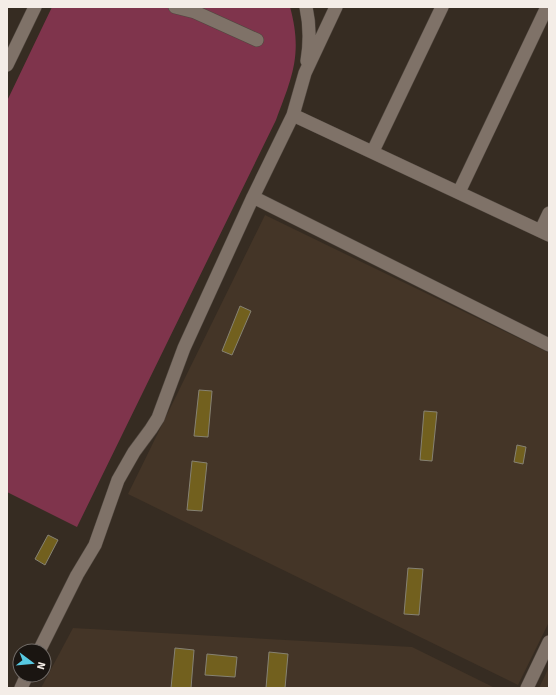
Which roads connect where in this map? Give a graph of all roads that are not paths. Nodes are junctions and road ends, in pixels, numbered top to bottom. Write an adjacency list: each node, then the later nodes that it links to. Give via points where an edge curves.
1 (35, 7): 8 (street)
2 (175, 7): 7 (street, via 195,12)
3 (306, 7): 9 (street, via 309,20 309,47)
4 (336, 7): 9 (street)
5 (442, 7): 11 (street)
6 (547, 7): 12 (street)
7 (257, 40)
8 (7, 65)
9 (305, 73): 10 (street)
10 (294, 114): 11 (street); 13 (street)
11 (373, 151): 12 (street)
12 (459, 192): 15 (street)
13 (253, 197): 16 (street); 18 (street, via 184,348 158,418 118,480 95,545)
14 (549, 213): 15 (street)
15 (545, 232)
16 (549, 345)
17 (549, 642): 19 (street)
18 (43, 643)
19 (527, 688)

